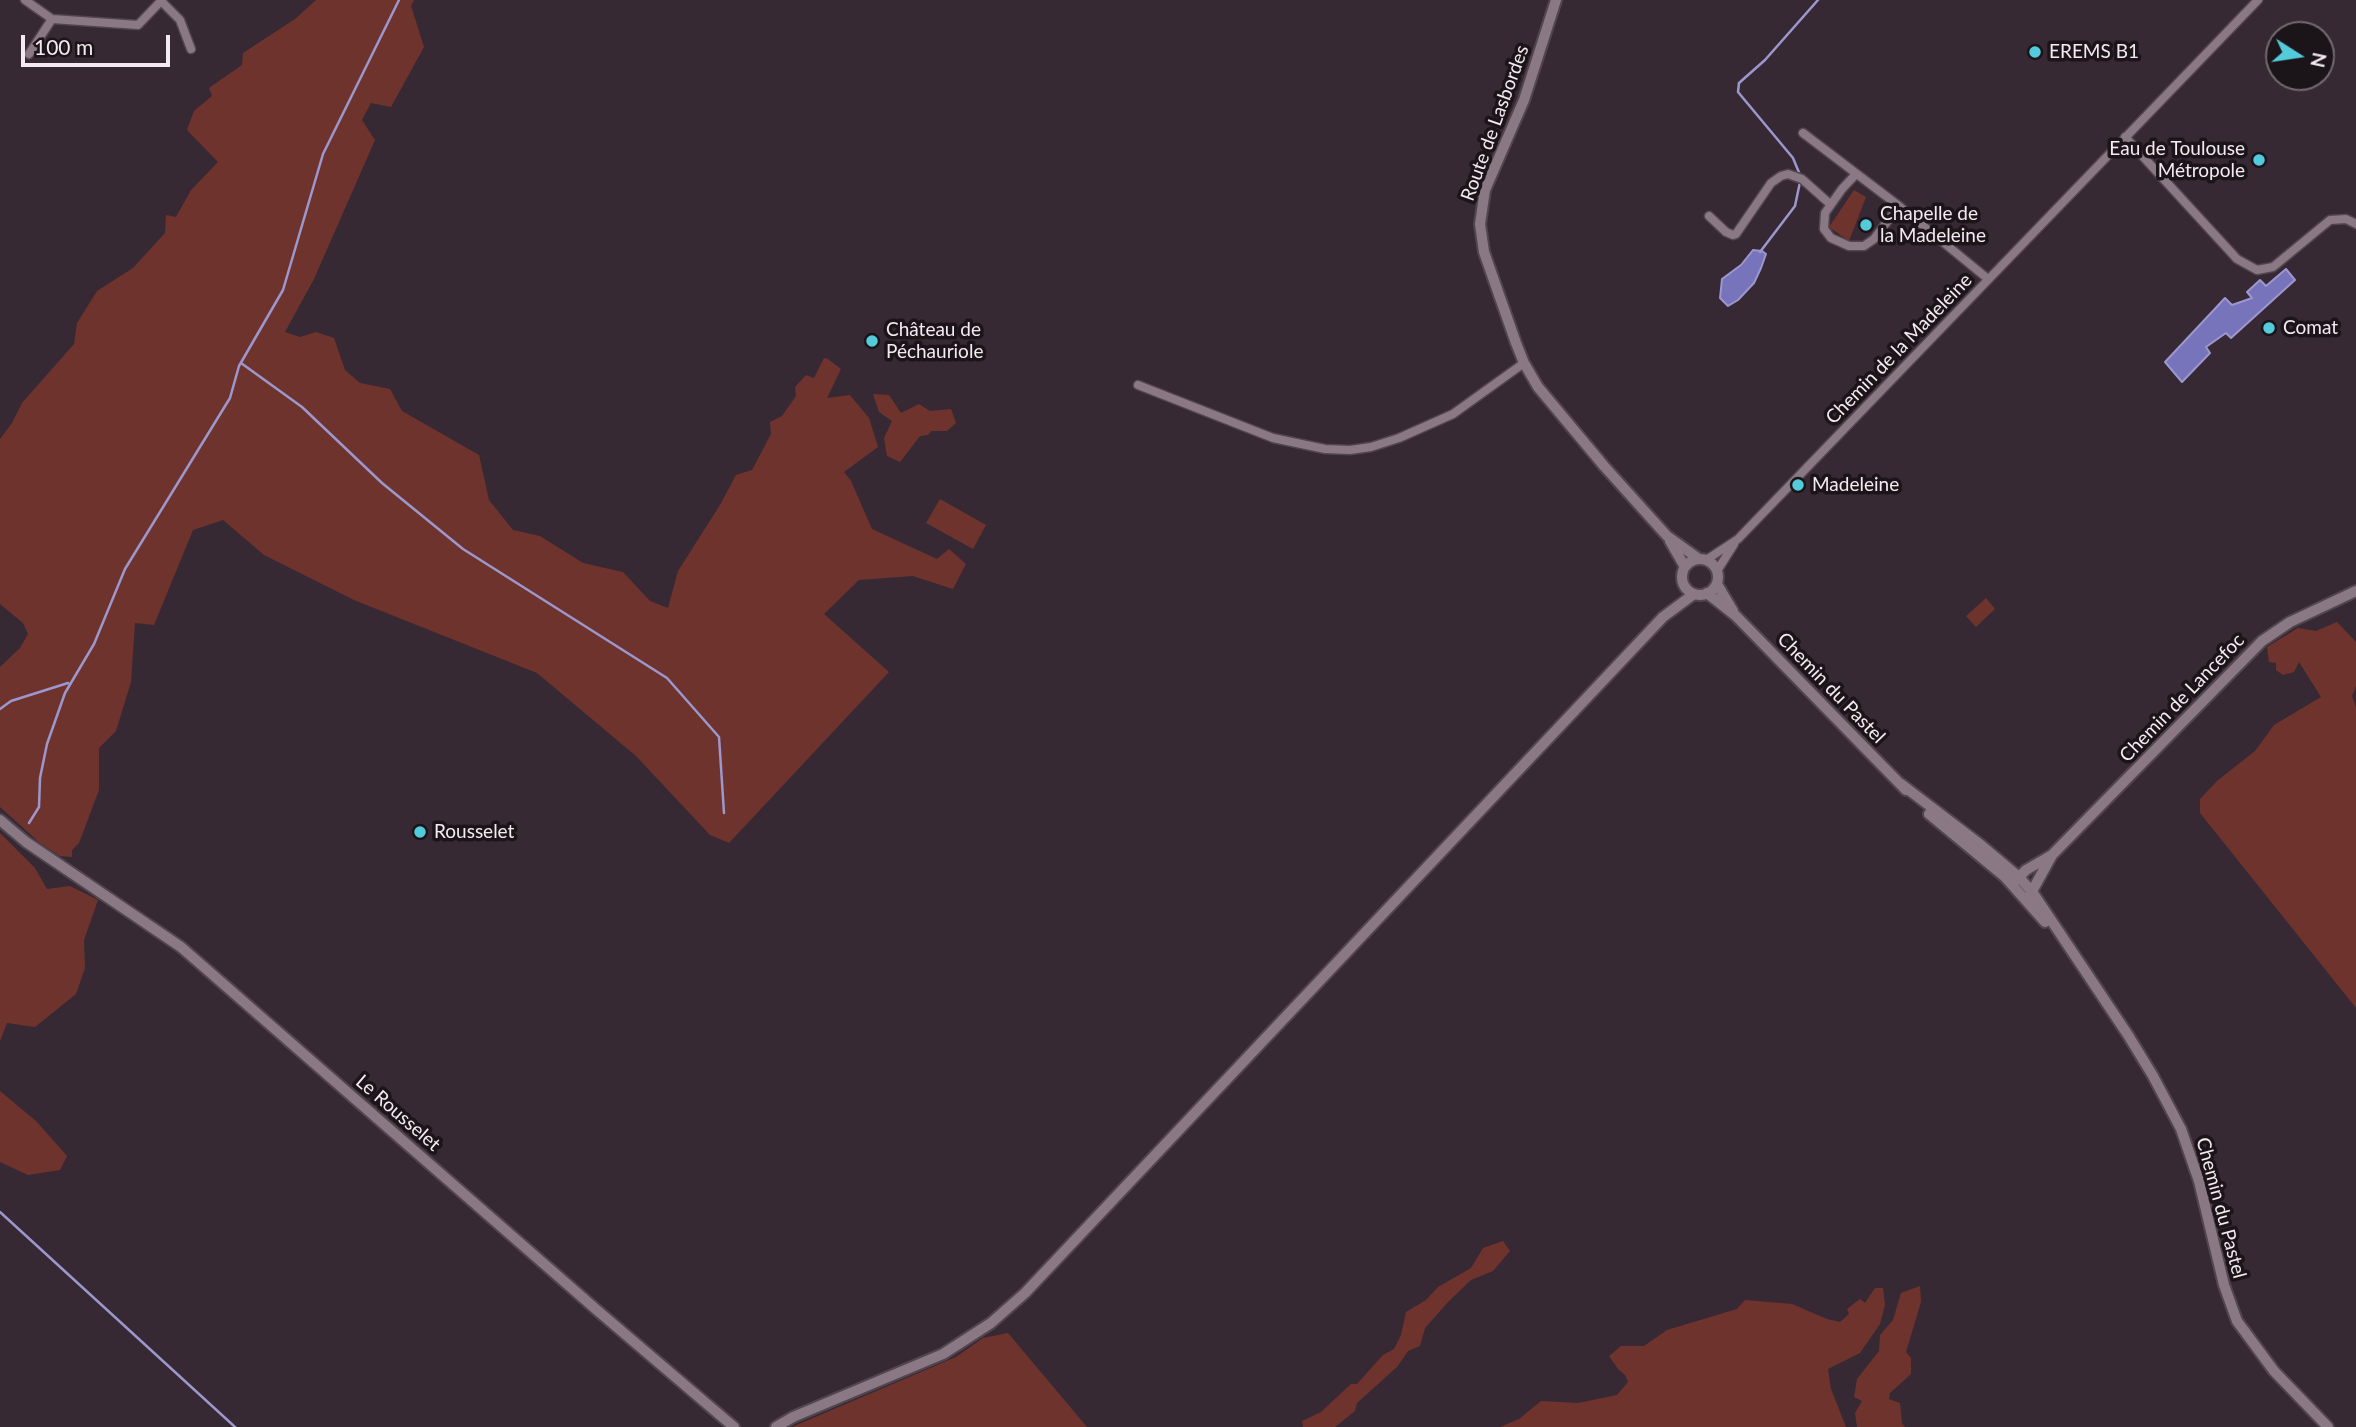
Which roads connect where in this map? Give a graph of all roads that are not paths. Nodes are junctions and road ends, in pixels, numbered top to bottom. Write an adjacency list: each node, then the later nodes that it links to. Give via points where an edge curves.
1 (25, 0): 5 (street)
2 (161, 0): 5 (street, via 138,25); 6 (street, via 180,20)
3 (1556, 0): 16 (street, Route de Lasbordes, via 1524,100 1490,174 1480,211 1489,270)
4 (2258, 0): 9 (street, Chemin de la Madeleine)
5 (52, 19): 7 (street)
6 (191, 50)
7 (29, 54)
8 (1803, 133): 10 (street)
9 (2125, 136): 14 (street, via 2237,259 2257,271 2273,267 2330,220 2346,219); 15 (street, Chemin de la Madeleine)
10 (1857, 174): 11 (street); 12 (street)
11 (1830, 204): 12 (street, via 1824,218 1826,233 1854,247 1874,239); 13 (street, via 1802,179 1787,174 1771,183 1736,234 1729,234)
12 (1899, 206): 15 (street)
13 (1709, 216)
14 (2356, 225)
15 (1988, 279): 19 (street, Chemin de la Madeleine)
16 (1524, 363): 17 (street, via 1453,414 1399,438 1350,450 1273,438); 18 (street, Route de Lasbordes, via 1554,408)
17 (1138, 385)
18 (1667, 536): 20 (street, Route de Lasbordes); 21 (street, Route de Lasbordes)
19 (1738, 539): 20 (street, Chemin de la Madeleine); 22 (street, Chemin de la Madeleine)
20 (1702, 559): 21 (street); 22 (street)
21 (1685, 567): 23 (street)
22 (1717, 571): 24 (street)
23 (1683, 583): 27 (street); 29 (street)
24 (1717, 584): 26 (street); 28 (street, Chemin du Pastel)
25 (2356, 591): 31 (street, Chemin de Lancefoc, via 2299,617 2262,641)
26 (1707, 593): 27 (street); 28 (street, Chemin du Pastel)
27 (1694, 594): 29 (street)
28 (1736, 616): 32 (street, Chemin du Pastel, via 1901,784 1981,845)
29 (1662, 617): 35 (street, via 1025,1293 943,1354)
30 (0, 820): 34 (street, Le Rousselet, via 191,955)
31 (2052, 855): 32 (street, Chemin de Lancefoc); 33 (street, Chemin de Lancefoc)
32 (2015, 881): 33 (street, Chemin du Pastel)
33 (2029, 896): 36 (street, Chemin du Pastel, via 2128,1035 2181,1129 2237,1321 2274,1371)
34 (734, 1427)
35 (775, 1427)
36 (2328, 1427)

